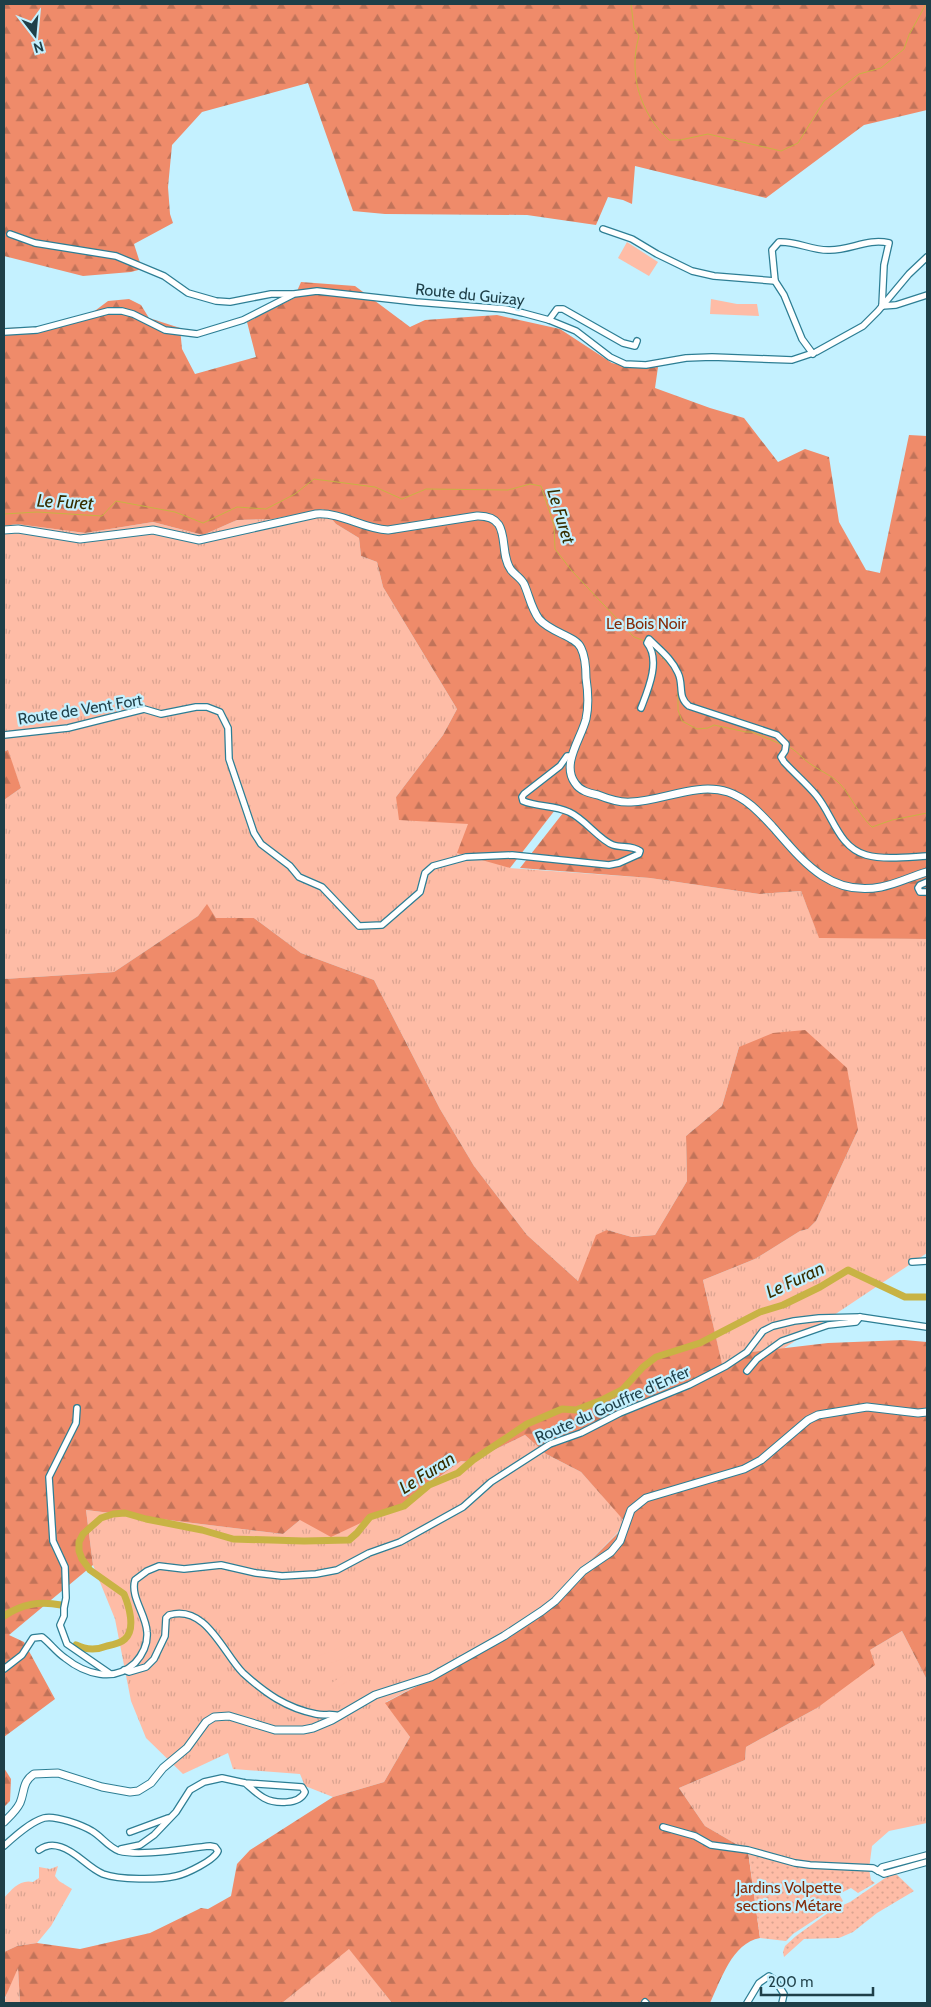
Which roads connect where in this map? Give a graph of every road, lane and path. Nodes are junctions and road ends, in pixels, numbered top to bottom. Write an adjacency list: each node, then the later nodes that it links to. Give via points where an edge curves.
1 (603, 229): 4 (street, via 632,239 692,271)
2 (10, 234): 5 (street, via 35,243 116,256 164,276 188,293 216,301)
3 (927, 257): 7 (street, Route du Guizay)
4 (775, 281): 7 (street, via 772,250 779,242 832,250 869,241 889,243); 11 (street, via 802,339)
5 (294, 294): 8 (street, Route du Guizay, via 332,291 505,309); 9 (street, Route du Guizay, via 242,320 197,334 165,330 122,311 108,311 37,330)
6 (927, 295): 7 (street)
7 (882, 306): 11 (street, Route du Guizay, via 853,333)
8 (548, 320): 10 (street, via 557,310 563,309 623,343 635,346); 11 (street, Route du Guizay, via 576,331 610,357 625,364 646,365 712,357 792,360)
9 (4, 332)
10 (637, 341)
11 (813, 354)
12 (4, 530): 15 (main road, via 18,529 80,539 153,530 199,540 316,514 330,514 388,530 487,517 500,528 508,565 522,581 538,617 549,629 574,640 582,649 588,702)
13 (641, 708): 16 (street, via 648,691 653,660 648,641 667,655 676,669 681,680 682,697 689,706 777,735 785,745 781,757 784,762 816,796 840,836 859,852 886,858)
14 (4, 734): 15 (street, Route de Vent Fort, via 68,728 144,709 161,714 207,707 220,712 228,728 229,759 254,833 261,844 299,877 322,887 359,926 382,925 420,892 426,873 433,866 466,857 512,855 609,865 639,854 636,848 614,845 605,840 569,812 523,801 524,794 560,766 567,756)
15 (572, 756): 17 (main road, via 572,778 580,789 619,801 637,802 706,789 738,796 758,810 811,869 844,886 880,887)
16 (927, 856)
17 (927, 872)
18 (927, 882): 19 (street, via 918,886 920,892)
19 (927, 892)
20 (927, 1261): 21 (street)
21 (912, 1262)
22 (860, 1317): 23 (street, Route du Gouffre d'Enfer); 24 (street, via 856,1322 828,1325 782,1341); 28 (street, Route du Gouffre d'Enfer, via 820,1318 773,1326 763,1331 747,1352 726,1366 690,1385 550,1444 491,1482 463,1507 400,1542 369,1552 337,1570 282,1576 221,1564 184,1569 154,1567 135,1580 133,1589 148,1634 146,1646 133,1664)
23 (927, 1326)
24 (748, 1371)
25 (77, 1408): 29 (street, via 76,1423 50,1477 53,1541 65,1567 66,1598 60,1624 67,1644 103,1670)
26 (927, 1412): 30 (main road, via 867,1407 818,1415 761,1460 744,1469 646,1498 631,1510 620,1541 611,1552 583,1571 542,1611 430,1677 375,1695)
27 (4, 1669): 29 (street, via 38,1636 79,1667 108,1676)
28 (124, 1670): 29 (street, Route du Gouffre d'Enfer); 30 (street, via 146,1668 154,1659 165,1636 169,1615 189,1615 205,1624 242,1671 284,1704 317,1715)
29 (116, 1674)
30 (339, 1716): 33 (main road, via 313,1728 287,1730 276,1730 229,1716 214,1716 187,1748 144,1788 130,1792 58,1774 34,1774 24,1784 16,1810)
31 (244, 1783): 31 (street, via 302,1787 305,1792 296,1800 275,1802 265,1799); 32 (street, via 222,1778 204,1782 190,1790)
32 (170, 1818): 35 (street); 38 (street, via 140,1845)
33 (4, 1822)
34 (663, 1828): 42 (street, via 695,1836 711,1845 748,1850 810,1866)
35 (130, 1832)
36 (4, 1846): 38 (street, via 32,1824 49,1817 88,1829)
37 (39, 1850): 38 (street, via 50,1845 58,1846 73,1852 93,1869 122,1878 176,1876 210,1860 218,1851 210,1846 142,1852)
38 (116, 1850)
39 (927, 1855): 42 (street)
40 (927, 1862): 42 (street, via 884,1874)
41 (876, 1863): 42 (street)
42 (880, 1869)
43 (747, 2003): 44 (street, via 758,1983 768,1976 775,1980 784,1994)
44 (782, 2003)

